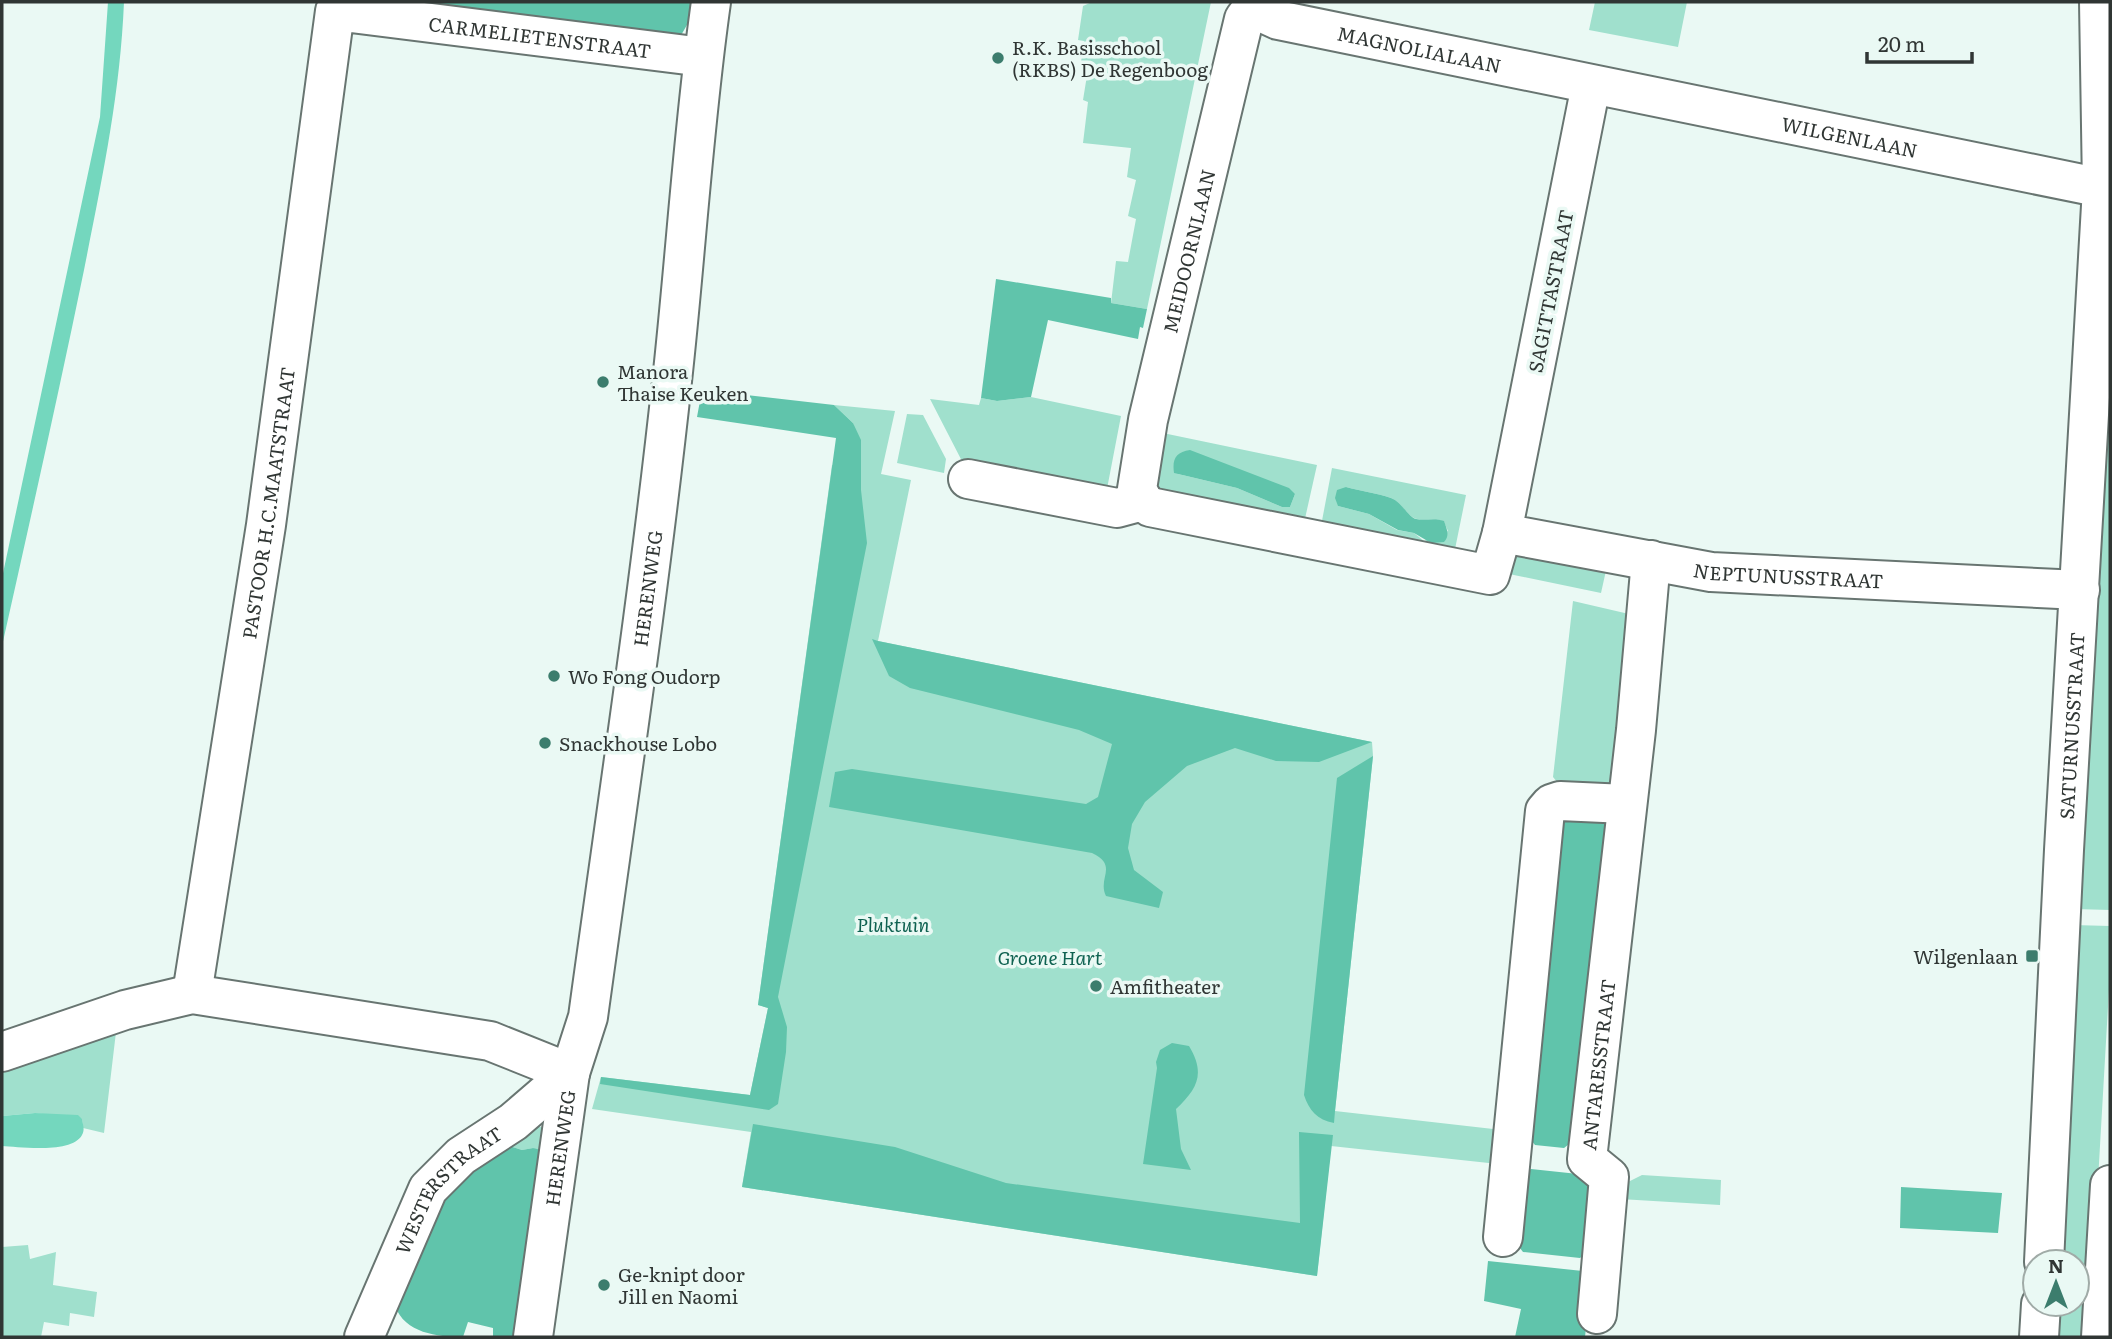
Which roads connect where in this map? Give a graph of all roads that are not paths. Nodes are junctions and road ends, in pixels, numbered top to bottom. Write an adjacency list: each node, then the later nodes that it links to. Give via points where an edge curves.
1 (710, 2): 5 (street, HERENWEG)
2 (2099, 2): 7 (street, SATURNUSSTRAAT)
3 (1251, 5): 6 (street, MAGNOLIALAAN, via 1278,20); 9 (street, MEIDOORNLAAN, via 1148,420 1136,489)
4 (335, 11): 5 (street, CARMELIETENSTRAAT); 14 (street, PASTOOR H.C.MAATSTRAAT, via 266,525)
5 (703, 57): 16 (street, HERENWEG, via 646,596 588,1017)
6 (1591, 85): 7 (street, WILGENLAAN); 10 (street, SAGITTASTRAAT)
7 (2106, 188): 12 (street, SATURNUSSTRAAT)
8 (968, 479): 9 (street, via 1118,508)
9 (1143, 501): 10 (street, via 1150,507 1490,575)
10 (1505, 515): 11 (street, NEPTUNUSSTRAAT)
11 (1651, 560): 12 (street, NEPTUNUSSTRAAT, via 1711,572); 13 (street, ANTARESSTRAAT)
12 (2080, 590): 19 (street, SATURNUSSTRAAT)
13 (1626, 804): 18 (street, via 1560,802 1545,811); 20 (street, ANTARESSTRAAT, via 1587,1158 1609,1177)
14 (192, 994): 15 (street, via 125,1010); 16 (street, via 490,1041)
15 (2, 1052)
16 (570, 1073): 22 (street, WESTERSTRAAT, via 513,1122 461,1156 428,1189); 23 (street, HERENWEG)
17 (2110, 1185): 25 (street)
18 (1503, 1237)
19 (2045, 1248)
20 (1597, 1314)
21 (2040, 1318): 24 (street)
22 (377, 1334)
23 (533, 1337)
24 (2039, 1337)
25 (2101, 1337)

